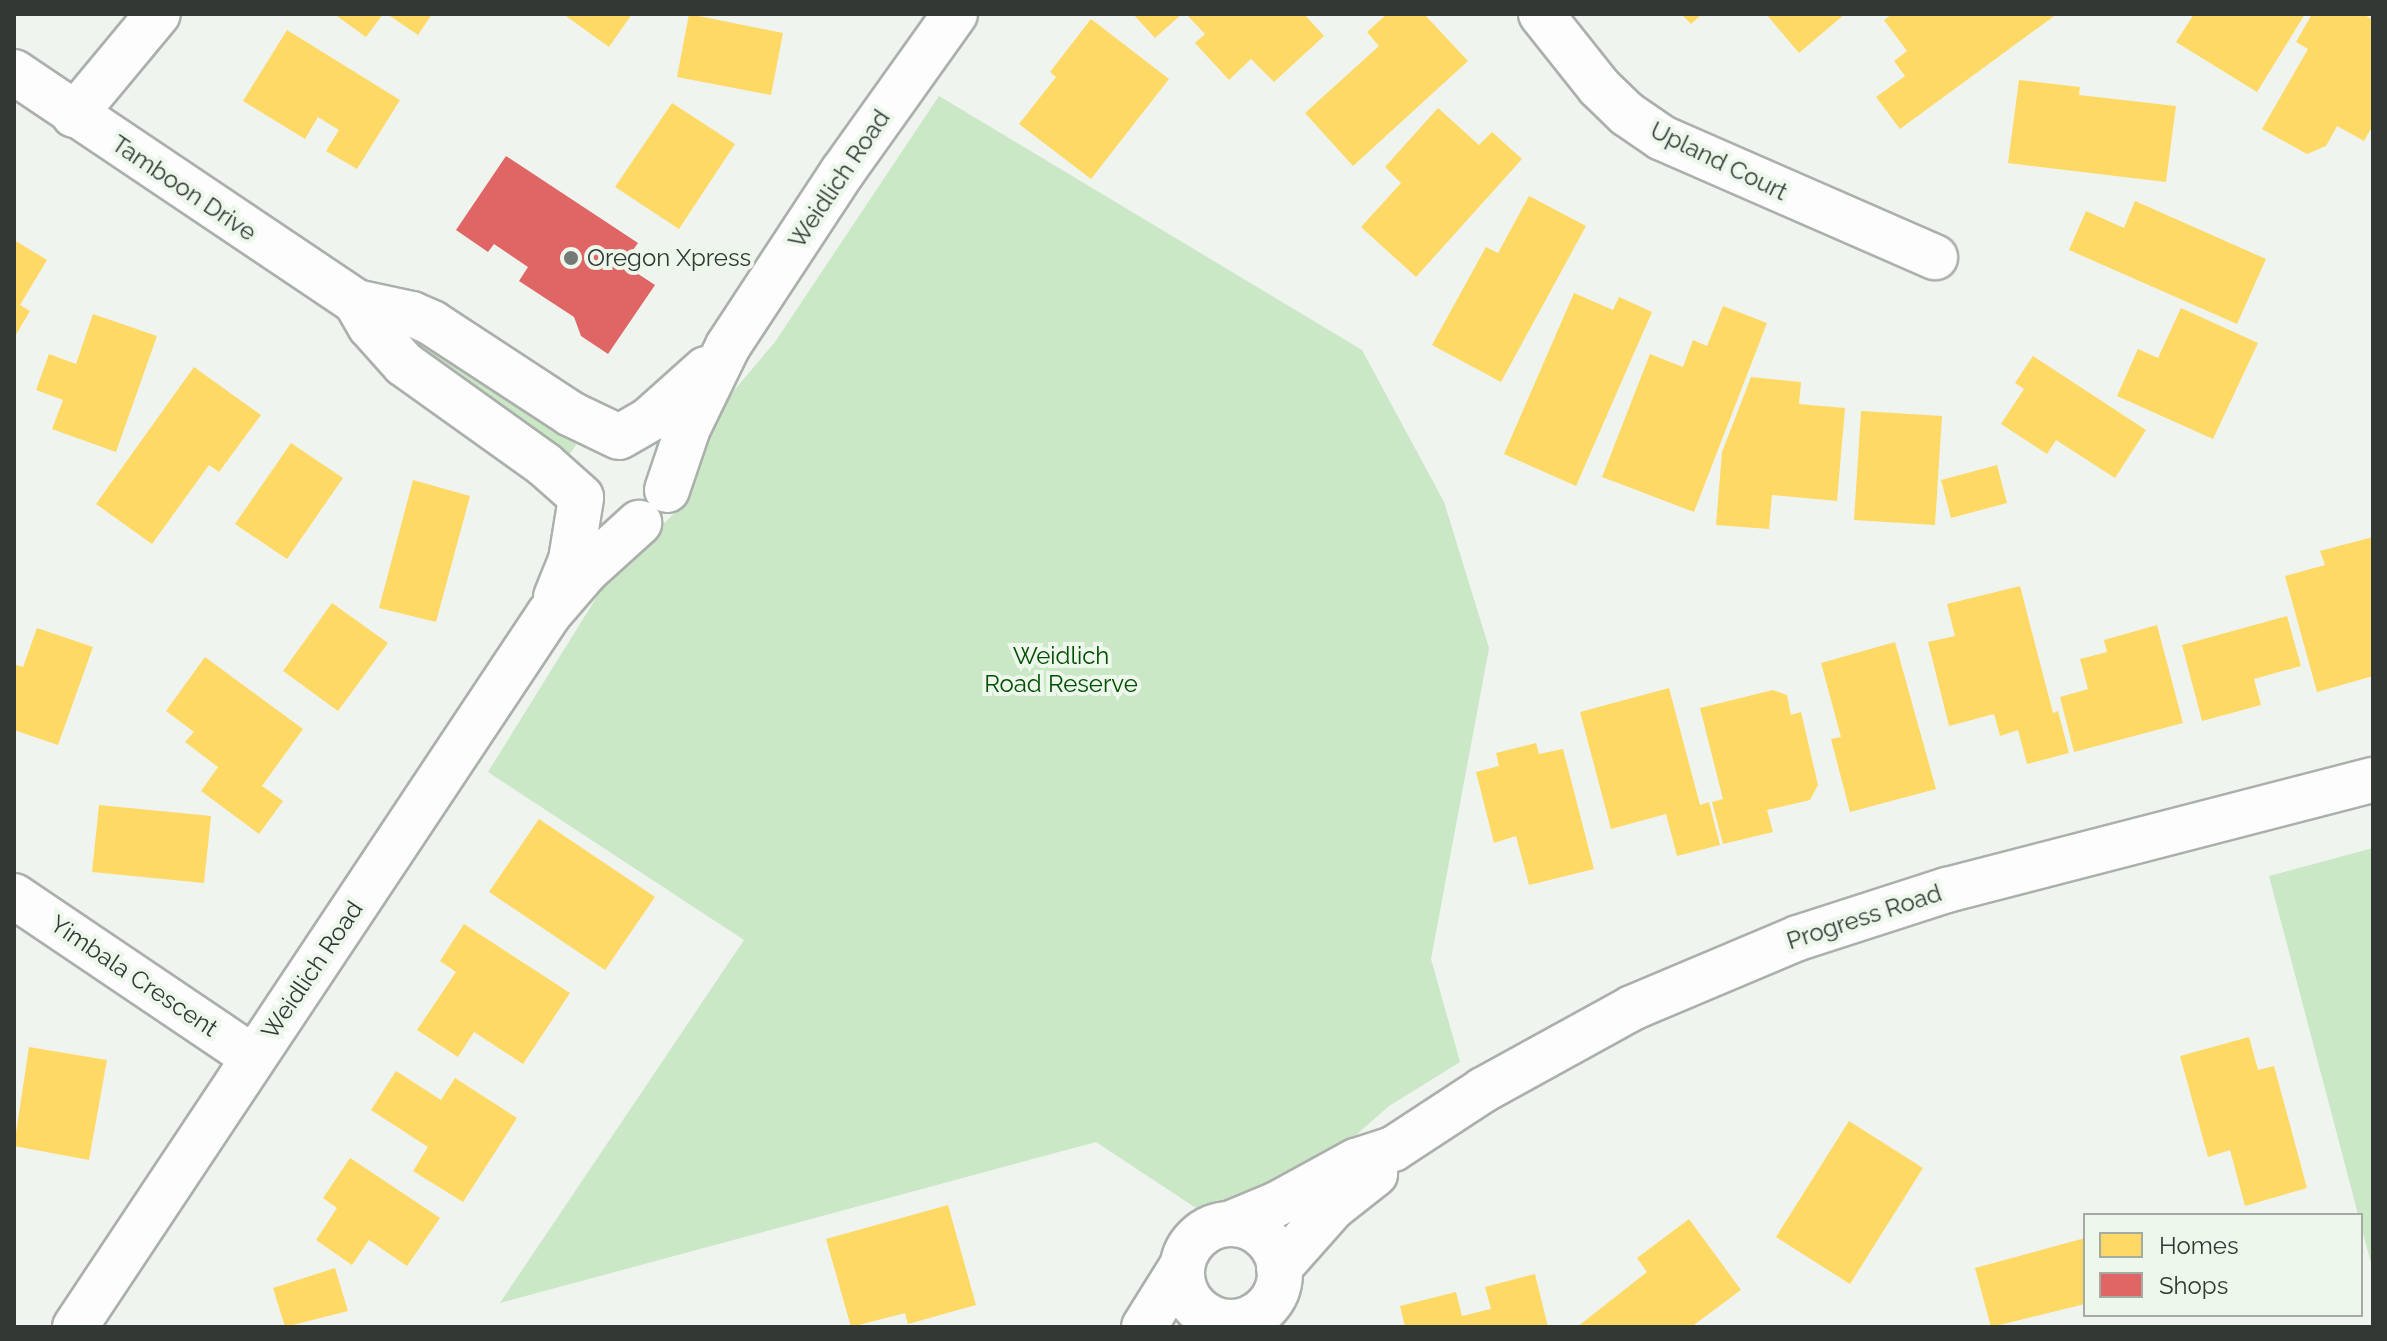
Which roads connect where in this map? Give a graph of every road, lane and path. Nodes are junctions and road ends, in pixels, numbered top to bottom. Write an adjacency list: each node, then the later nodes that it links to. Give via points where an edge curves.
1 (158, 14): 5 (street)
2 (955, 14): 8 (street, Weidlich Road)
3 (1541, 14): 6 (street, Upland Court, via 1599,87 1662,138)
4 (14, 72): 5 (street, Tamboon Drive)
5 (74, 115): 7 (street, Tamboon Drive)
6 (1935, 257)
7 (356, 302): 9 (street, Tamboon Drive, via 432,323 571,414); 10 (street, Tamboon Drive, via 404,364 526,450)
8 (728, 346): 9 (street, Weidlich Road, via 683,392); 11 (street, Weidlich Road)
9 (620, 437): 10 (street, via 594,447 585,457); 11 (street, via 647,443 664,464)
10 (581, 498): 11 (street, via 612,525); 12 (street, Weidlich Road, via 571,560)
11 (653, 507): 12 (street, Weidlich Road)
12 (549, 614): 15 (street, Weidlich Road)
13 (2373, 780): 16 (street, Progress Road, via 1947,890 1798,938 1695,979 1557,1046)
14 (14, 896): 15 (street, Yimbala Crescent)
15 (253, 1057): 21 (street, Weidlich Road)
16 (1393, 1149): 17 (street, Progress Road, via 1356,1161); 19 (street, Progress Road, via 1372,1177 1332,1208)
17 (1229, 1224): 18 (street, via 1197,1238); 19 (street, via 1268,1241)
18 (1182, 1266): 20 (street, via 1183,1282 1199,1310); 22 (street)
19 (1280, 1270): 20 (street, via 1278,1287 1261,1312); 23 (street)
20 (1229, 1324)
21 (75, 1327)
22 (1144, 1327)
23 (1291, 1327)

